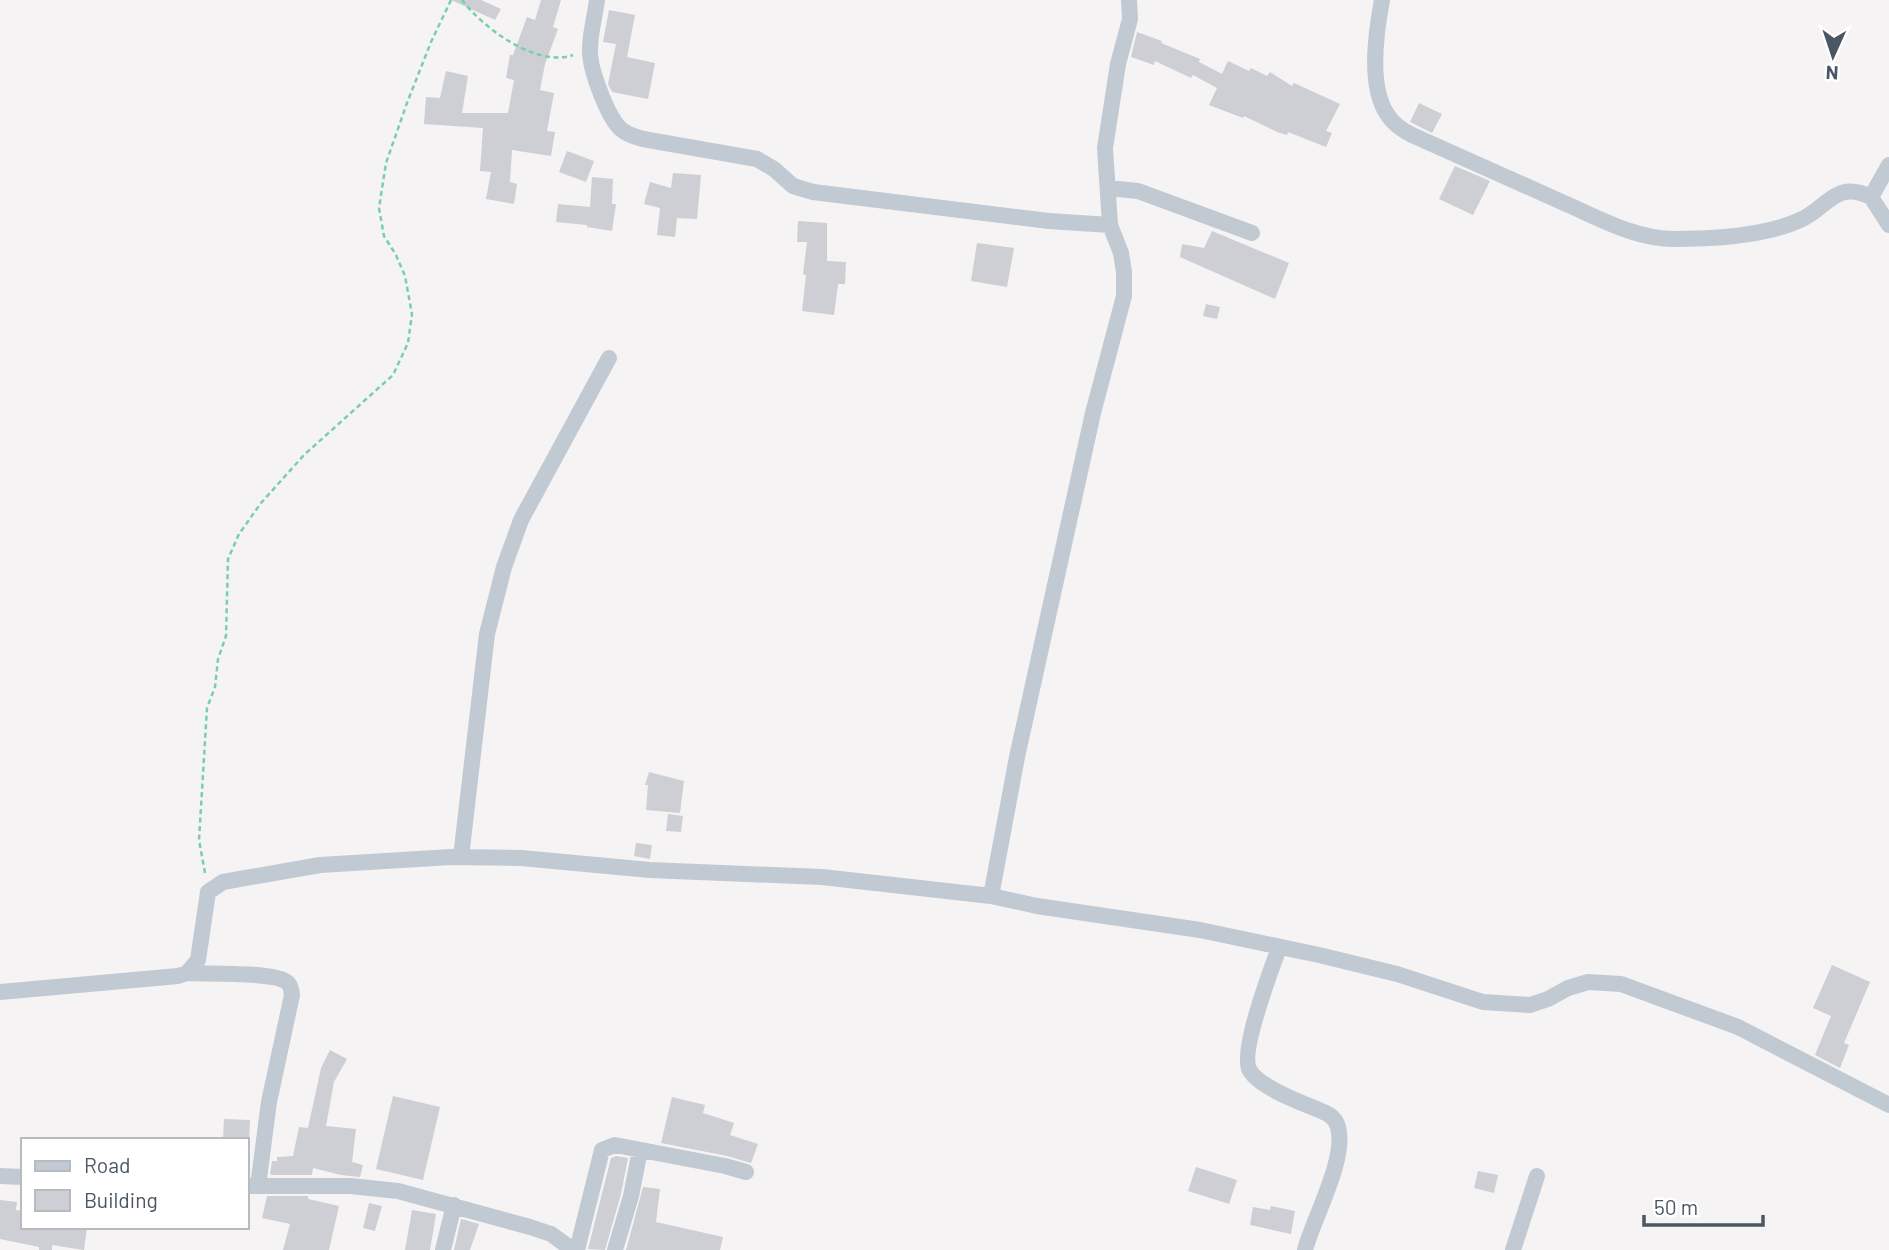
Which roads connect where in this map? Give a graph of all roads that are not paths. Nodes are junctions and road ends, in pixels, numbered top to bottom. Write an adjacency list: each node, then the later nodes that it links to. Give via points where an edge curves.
1 (597, 0): 7 (street, via 591,62 611,116 622,130 643,139 757,159 793,186 813,192)
2 (1129, 0): 5 (street, via 1130,19 1105,148)
3 (1382, 0): 6 (street, via 1378,88 1388,116 1400,128 1635,234 1674,239 1748,234 1800,220 1842,192)
4 (1889, 165): 6 (street)
5 (1108, 188): 7 (street); 9 (street, via 1138,191)
6 (1871, 197): 8 (street)
7 (1110, 225): 12 (street, via 1121,253 1124,296 1090,426)
8 (1889, 225)
9 (1252, 233)
10 (609, 358): 11 (street, via 521,520 504,567 487,634)
11 (461, 858): 12 (street, via 822,877); 14 (street, via 320,865 223,882 208,892 198,960)
12 (991, 896): 13 (street, via 1200,930)
13 (1279, 948): 16 (street, via 1507,1005 1530,1005 1588,982 1621,984 1738,1027); 27 (street, via 1248,1044 1248,1067 1275,1090 1330,1114 1338,1127 1333,1173)
14 (187, 973): 15 (street); 22 (street, via 270,977 291,986)
15 (0, 992)
16 (1889, 1105)
17 (640, 1150): 18 (street); 25 (street, via 615,1146 602,1150); 26 (street)
18 (746, 1172)
19 (0, 1176): 21 (street)
20 (1537, 1176): 28 (street)
21 (21, 1177)
22 (252, 1186): 23 (street, via 349,1186 398,1191)
23 (454, 1205): 24 (street); 25 (street, via 551,1234)
24 (443, 1250)
25 (575, 1250)
26 (615, 1250)
27 (1306, 1250)
28 (1513, 1250)

